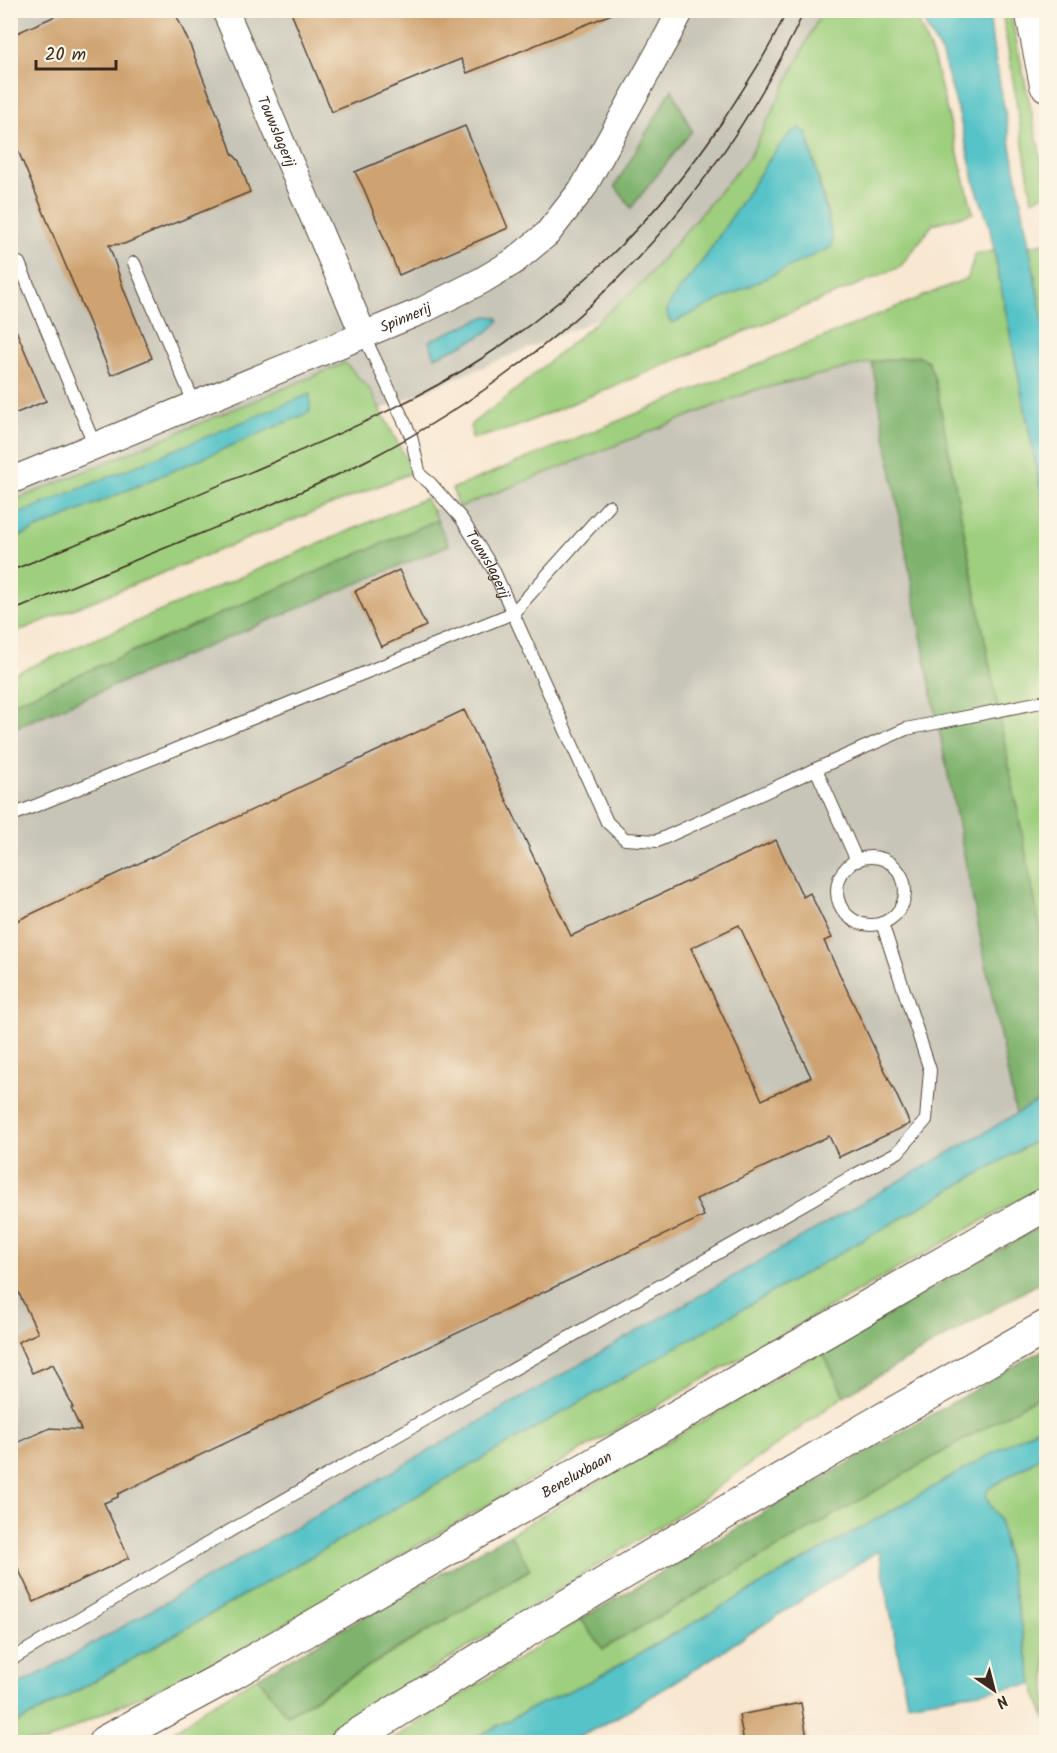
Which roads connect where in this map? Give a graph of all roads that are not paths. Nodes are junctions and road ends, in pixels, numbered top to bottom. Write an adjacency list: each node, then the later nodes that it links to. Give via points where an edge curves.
1 (225, 10): 7 (street, Touwslagerij)
2 (681, 10): 7 (street, Spinnerij, via 583,188 547,234 513,262 481,281)
3 (1031, 10): 4 (street)
4 (1047, 86)
5 (19, 263): 9 (lane)
6 (134, 263): 8 (lane)
7 (364, 336): 8 (street, Spinnerij); 12 (lane, Touwslagerij, via 411,436 420,475 461,518 493,570)
8 (195, 405): 9 (street, Spinnerij)
9 (95, 446): 10 (street, Spinnerij)
10 (10, 481)
11 (609, 506): 12 (lane)
12 (513, 613): 14 (lane, Touwslagerij, via 607,822 625,839 657,841); 15 (lane)
13 (1047, 701): 14 (lane, Touwslagerij, via 906,729)
14 (816, 769): 16 (lane)
15 (10, 816)
16 (857, 861): 17 (lane, via 841,877 839,900 854,921); 17 (lane, via 867,857 882,859 891,863 904,881 904,902 895,915)
17 (882, 923): 20 (lane, via 930,1070 926,1120 898,1152 222,1535)
18 (1047, 1204): 21 (main road, Beneluxbaan)
19 (1047, 1327): 22 (main road, via 555,1613)
20 (10, 1660)
21 (105, 1743)
22 (347, 1743)

